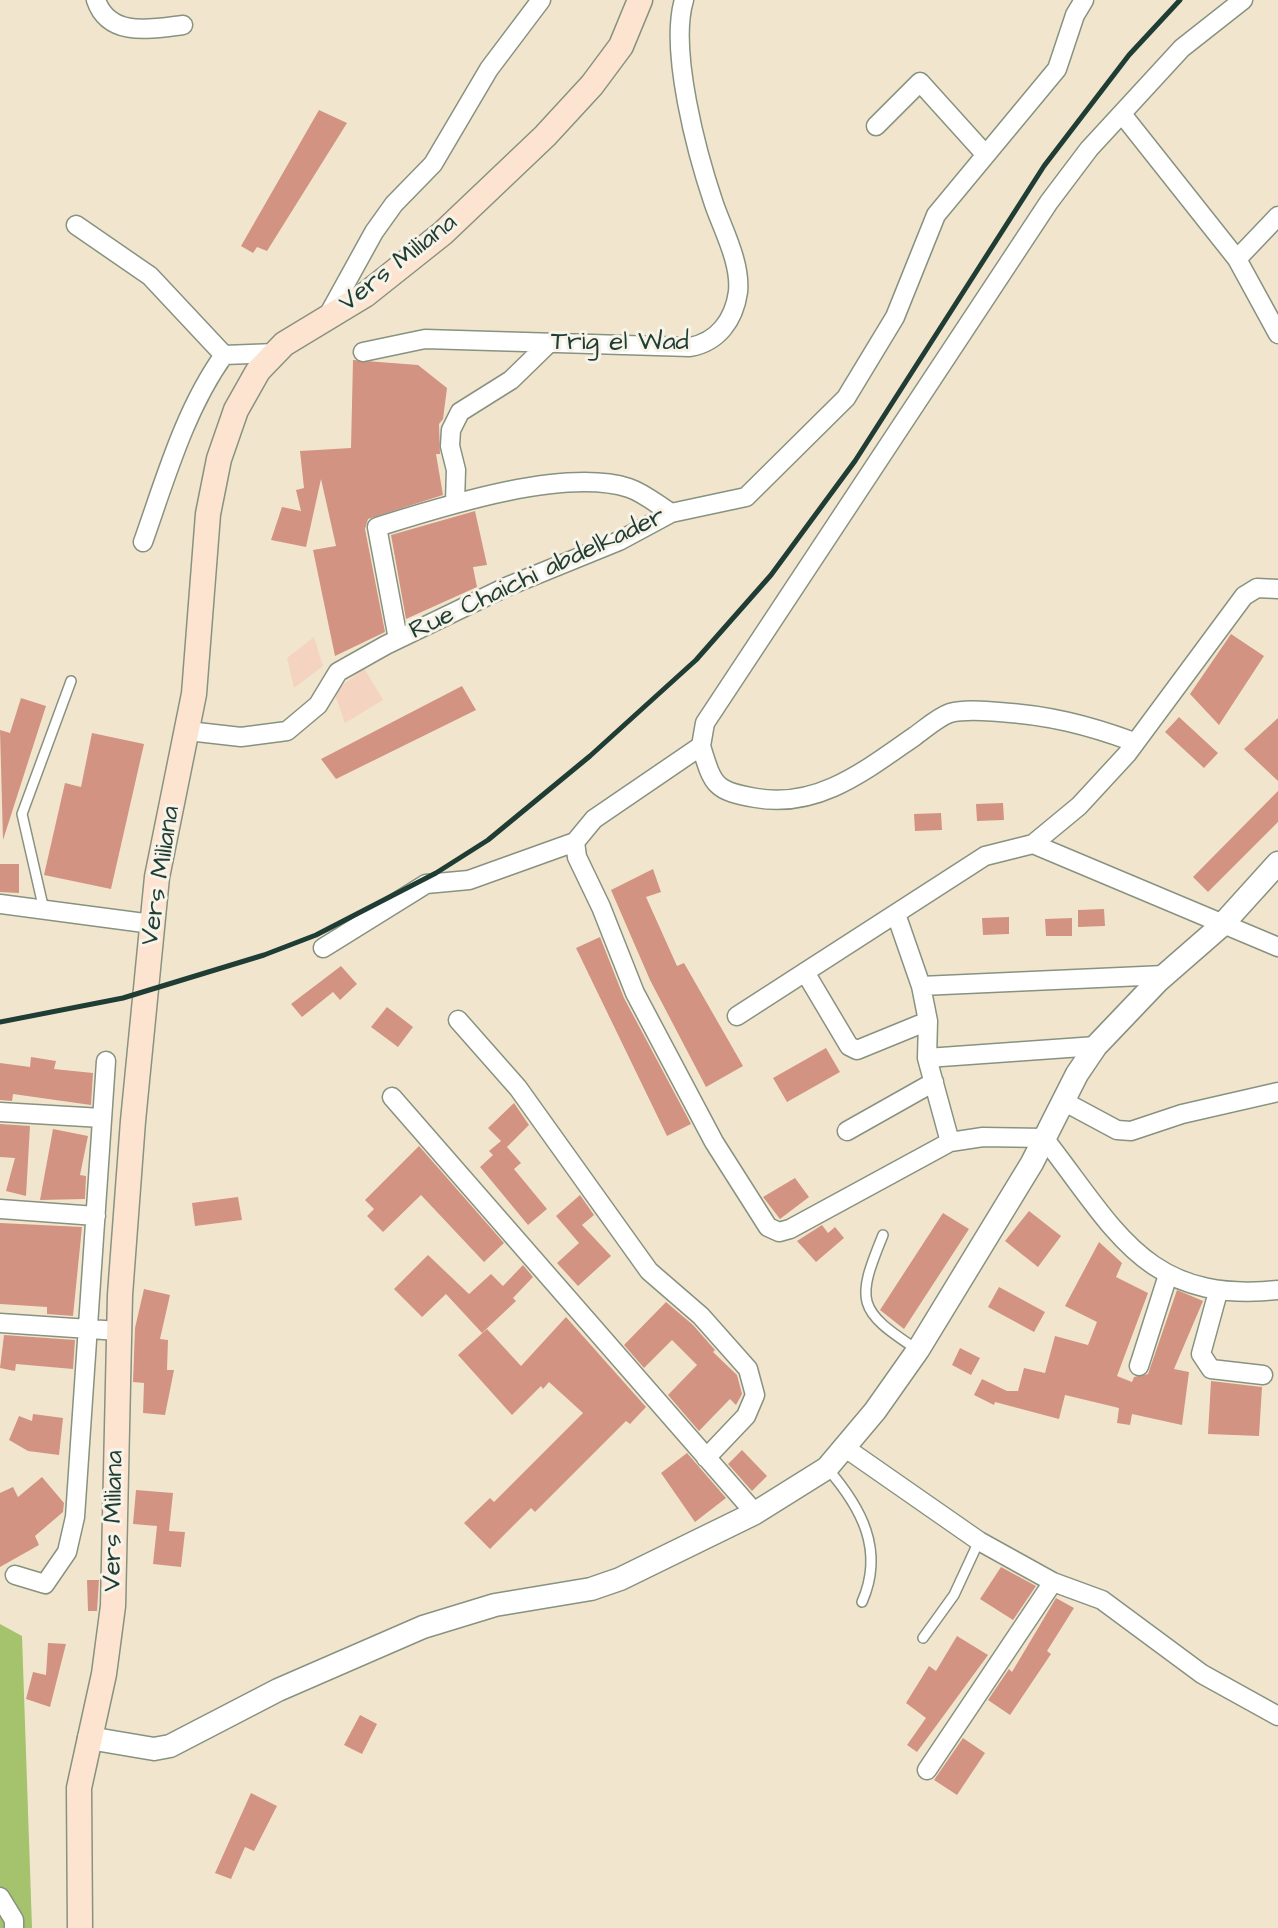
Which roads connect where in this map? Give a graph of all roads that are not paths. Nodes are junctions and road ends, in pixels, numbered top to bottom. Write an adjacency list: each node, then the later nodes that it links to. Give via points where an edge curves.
1 (96, 0): 7 (street, via 109,21 123,27)
2 (541, 0): 14 (street, via 489,69 433,164 374,232)
3 (640, 0): 14 (main road, Vers Miliana, via 621,46 545,136 443,233)
4 (684, 0): 16 (street, Trig el Wad, via 679,19 683,77 710,191 735,266 738,290 732,317 712,339 690,347)
5 (1084, 0): 10 (street, Rue Chaichi abdelkader, via 1057,69)
6 (1243, 0): 8 (street, via 1182,48)
7 (183, 25)
8 (1122, 114): 13 (street); 28 (street, via 1049,202 980,303 705,723)
9 (876, 126): 10 (street, via 920,82)
10 (985, 154): 21 (street, Rue Chaichi abdelkader, via 936,215 895,317 846,398 746,497)
11 (1278, 216): 13 (street)
12 (76, 225): 19 (street, via 150,276)
13 (1237, 259): 15 (street)
14 (326, 319): 18 (main road, Vers Miliana)
15 (1278, 334)
16 (548, 344): 17 (street, Trig el Wad, via 425,339); 20 (street, via 511,380 460,412 450,446)
17 (363, 352)
18 (276, 353): 19 (street); 26 (main road, Vers Miliana, via 258,371 236,410 219,459 208,514)
19 (224, 355): 22 (street, via 175,454)
20 (455, 502): 21 (street, via 554,485 613,483); 24 (street, via 377,527)
21 (671, 513): 24 (street, Rue Chaichi abdelkader)
22 (143, 542)
23 (1278, 589): 27 (street, via 1257,588 1244,596)
24 (398, 639): 26 (street, Rue Chaichi abdelkader, via 338,672 318,705 287,731 241,737)
25 (71, 681): 33 (lane, via 22,814)
26 (188, 731): 35 (main road, Vers Miliana)
27 (1134, 742): 28 (street, via 1044,714 970,710 948,714 861,774 815,796 777,802 724,792 711,779); 30 (street, via 1079,806)
28 (701, 746): 29 (street, via 594,819)
29 (575, 842): 38 (street, via 469,880 426,884); 56 (street, via 635,993 714,1142 768,1227 790,1229)
30 (1033, 844): 34 (street, via 985,856); 36 (street)
31 (1278, 863): 36 (street)
32 (0, 904): 33 (street)
33 (44, 910): 35 (street)
34 (896, 914): 39 (street); 41 (street)
35 (152, 924): 65 (main road, Vers Miliana)
36 (1221, 926): 37 (street); 40 (street)
37 (1278, 947)
38 (323, 948)
39 (805, 972): 42 (street); 44 (street, via 849,1046 857,1050)
40 (1165, 975): 41 (street); 45 (street)
41 (921, 986): 44 (street)
42 (737, 1016)
43 (458, 1020): 70 (street, via 518,1088 649,1271 701,1316 748,1369 755,1395 746,1416)
44 (928, 1021): 46 (street)
45 (1096, 1046): 46 (street); 51 (street)
46 (927, 1058): 48 (street)
47 (106, 1061): 53 (street)
48 (934, 1082): 54 (street); 56 (street)
49 (1278, 1092): 51 (street, via 1131,1131 1117,1130)
50 (392, 1097): 70 (street)
51 (1063, 1101): 55 (street)
52 (0, 1112): 53 (street)
53 (102, 1118): 58 (street)
54 (847, 1131)
55 (1044, 1138): 56 (street); 60 (street, via 1140,1258); 66 (street)
56 (950, 1142)
57 (0, 1209): 58 (street)
58 (96, 1216): 64 (street)
59 (883, 1235): 66 (lane, via 865,1280 864,1300 882,1327)
60 (1168, 1275): 62 (street); 67 (street)
61 (1278, 1290): 62 (street)
62 (1218, 1292): 68 (street, via 1201,1354 1206,1364)
63 (0, 1323): 64 (street)
64 (89, 1327): 65 (street); 74 (street, via 75,1517 67,1552 45,1584)
65 (119, 1331): 79 (main road, Vers Miliana, via 113,1606)
66 (918, 1350): 69 (street)
67 (1139, 1366)
68 (1263, 1375)
69 (844, 1447): 71 (street); 73 (street)
70 (706, 1458): 72 (street)
71 (827, 1468): 72 (street); 76 (lane, via 853,1498 870,1541 871,1582)
72 (755, 1513): 79 (street, via 620,1579 495,1605 385,1642 170,1746 154,1749)
73 (979, 1541): 75 (street); 77 (lane, via 954,1595)
74 (15, 1575)
75 (1053, 1582): 78 (street, via 1102,1600 1202,1674); 80 (street)
76 (862, 1602)
77 (923, 1638)
78 (1278, 1716)
79 (89, 1738): 83 (main road, Vers Miliana, via 79,1788)
80 (927, 1770)
81 (0, 1897): 82 (street)
82 (14, 1928)
83 (80, 1928)

